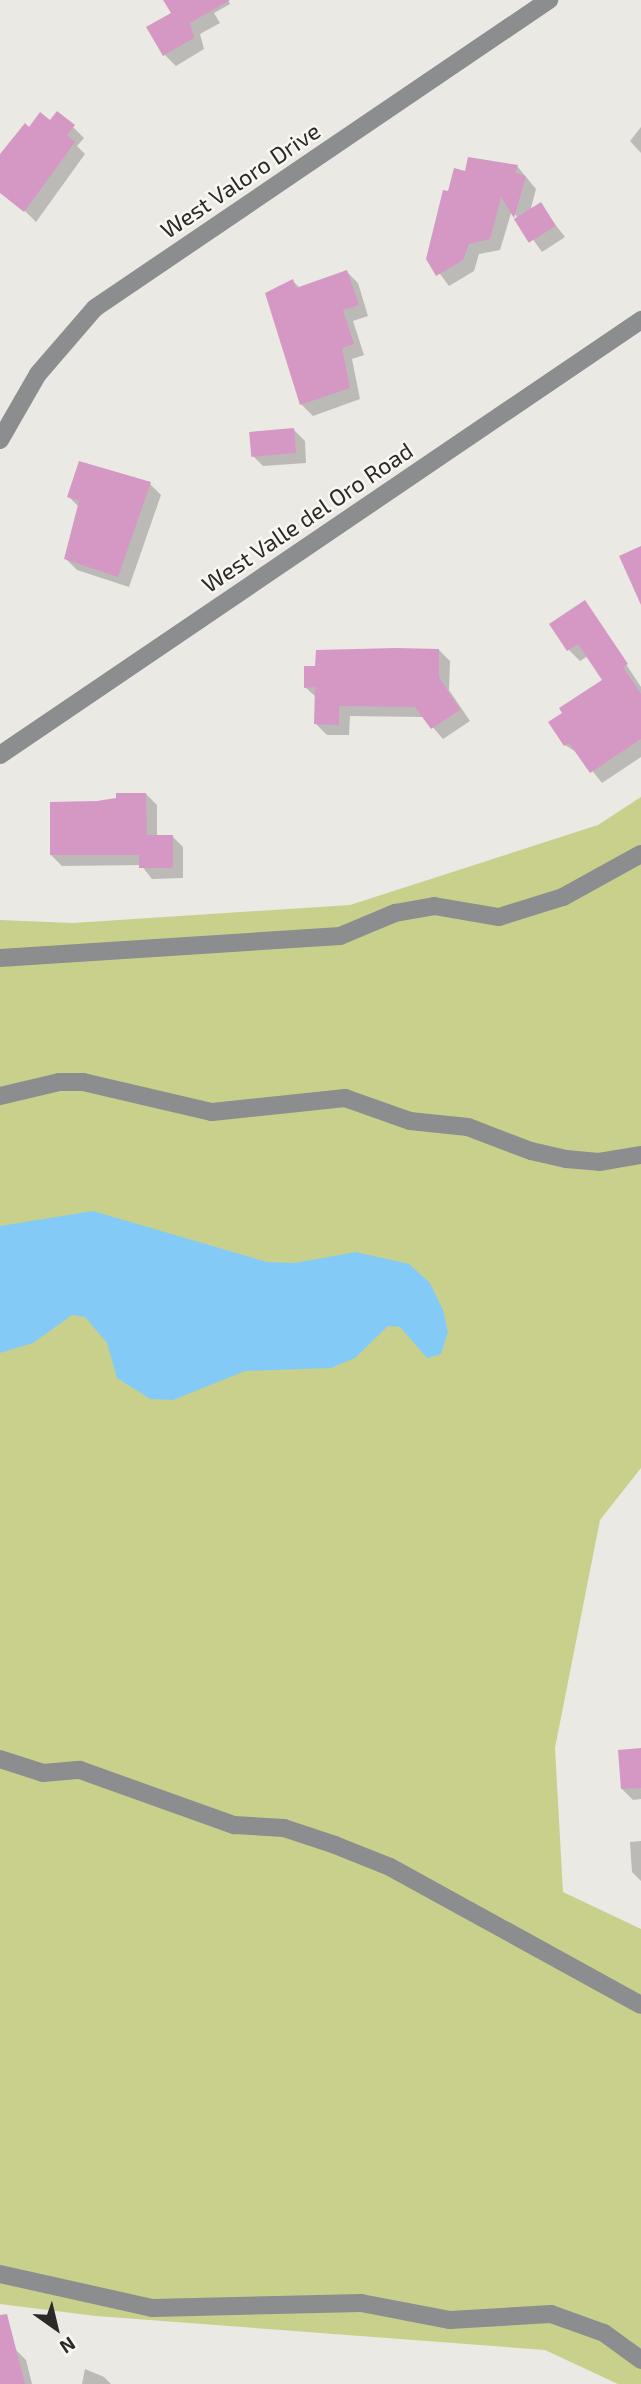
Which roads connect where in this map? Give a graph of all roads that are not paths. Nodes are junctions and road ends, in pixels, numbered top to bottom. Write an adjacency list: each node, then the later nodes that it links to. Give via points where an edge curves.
1 (548, 0): 3 (street, West Valoro Drive, via 95,308 38,374)
2 (641, 320): 4 (street, West Valle del Oro Road)
3 (0, 440)
4 (1, 754)
5 (641, 854): 6 (street, via 563,897 499,917 434,906 395,913 341,936)
6 (0, 958)
7 (0, 1096): 8 (street, via 28,1093 59,1082 83,1082 212,1112 345,1098 410,1121 468,1127 566,1159 599,1162)
8 (641, 1155)
9 (0, 1759): 10 (street, via 43,1773 80,1770 234,1825 284,1828 335,1845 390,1867)
10 (641, 2005)
11 (0, 2274): 12 (street, via 152,2308 361,2303 450,2320 551,2314 604,2333)
12 (641, 2360)

